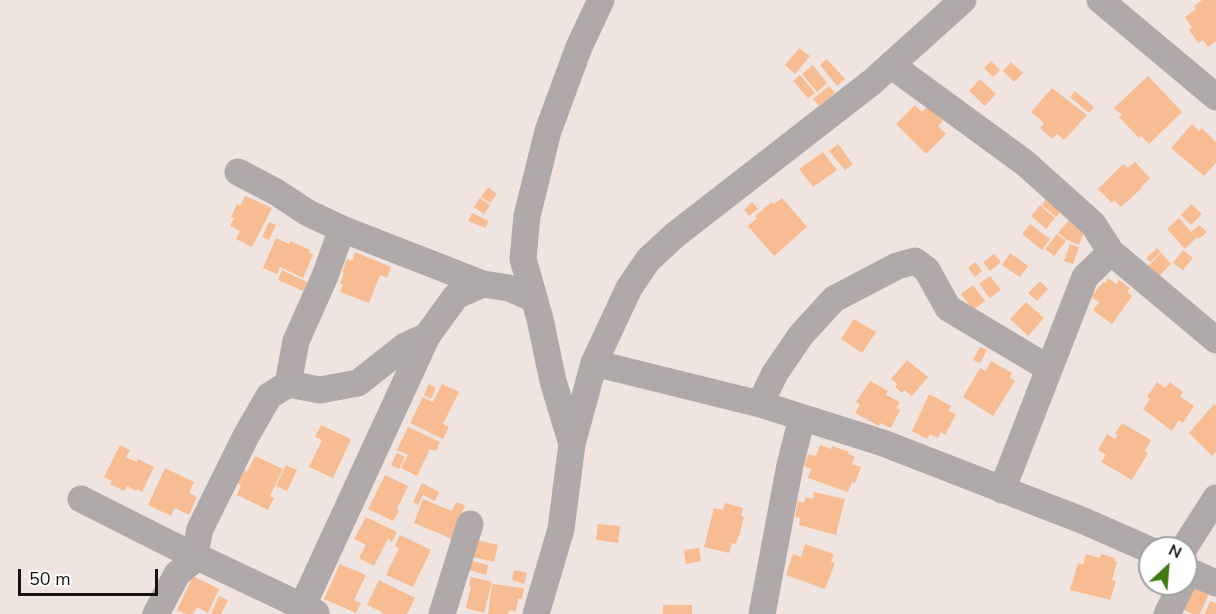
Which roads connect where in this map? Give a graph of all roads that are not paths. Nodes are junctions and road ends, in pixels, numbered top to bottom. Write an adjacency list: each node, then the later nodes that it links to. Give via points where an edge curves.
1 (601, 0): 10 (street, via 548,130 527,216 523,260)
2 (963, 0): 4 (street)
3 (1100, 0): 5 (street)
4 (891, 65): 8 (street, via 1025,163 1093,224); 13 (street, via 648,260 629,288)
5 (1213, 88)
6 (238, 172): 7 (street)
7 (342, 230): 9 (street); 15 (street, via 296,341)
8 (1111, 252): 12 (street); 14 (street, via 1085,277)
9 (483, 284): 10 (street, via 509,288); 11 (street, via 456,296)
10 (534, 299): 18 (street)
11 (427, 336): 15 (street, via 405,346 358,383 320,390); 29 (street)
12 (1216, 340)
13 (594, 363): 16 (street); 18 (street)
14 (1048, 368): 16 (street, via 948,308 927,270 915,261 834,298 801,335); 19 (street)
15 (288, 384): 25 (street, via 269,396 246,436 200,529)
16 (760, 404): 17 (street)
17 (802, 418): 19 (street, via 883,443); 33 (street)
18 (572, 444): 32 (street, via 561,529)
19 (1002, 490): 24 (street)
20 (1216, 498): 23 (street)
21 (81, 499): 25 (street)
22 (470, 524): 31 (street)
23 (1198, 540)
24 (1138, 545)
25 (197, 557): 29 (street); 30 (street, via 177,574)
26 (1198, 575): 27 (street)
27 (1216, 583)
28 (1174, 596): 34 (street)
29 (309, 610)
30 (156, 614)
31 (442, 614)
32 (536, 614)
33 (762, 614)
34 (1167, 614)

